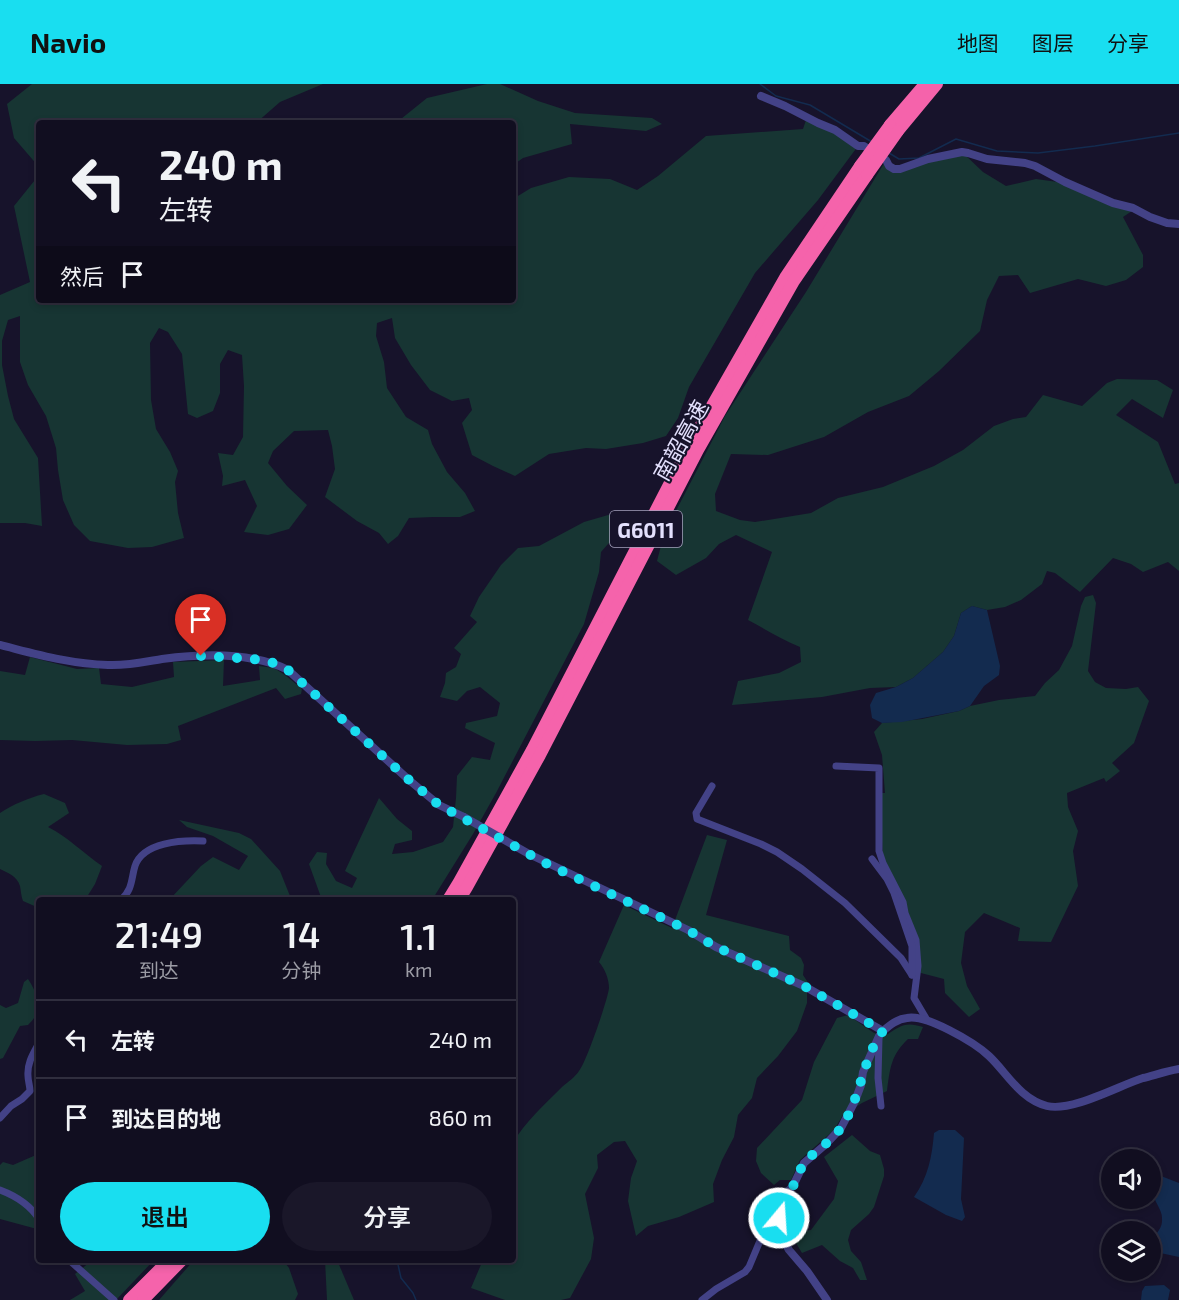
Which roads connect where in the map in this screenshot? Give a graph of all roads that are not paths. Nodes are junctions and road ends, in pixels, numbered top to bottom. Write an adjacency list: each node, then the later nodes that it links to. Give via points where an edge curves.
1 (925, 84): 4 (highway, 南韶高速 / G6011)
2 (937, 84): 4 (highway, 南韶高速 / G6011)
3 (761, 96): 6 (street, via 835,130 886,160 894,169 962,152 1024,163 1113,203)
4 (894, 128): 5 (highway, 南韶高速 / G6011, bridge)
5 (863, 170): 13 (highway, 南韶高速 / G6011, via 786,276 689,446 532,750); 14 (highway, 南韶高速 / G6011, via 794,281 698,450 540,755)
6 (1179, 224)
7 (0, 645): 18 (street, bridge, via 88,664 132,664 201,656 274,663 288,670 439,805 559,870 804,986)
8 (836, 766): 16 (street, via 879,768 879,851 916,940)
9 (712, 786): 15 (street, via 696,813 697,819 777,852 802,869 845,903 901,958)
10 (202, 841): 12 (street, via 172,842 143,853)
11 (872, 859): 15 (street, via 894,893 912,946)
12 (123, 897)
13 (450, 897)
14 (461, 897)
15 (912, 975): 16 (street)
16 (914, 998): 17 (street)
17 (927, 1020): 18 (street, via 906,1017); 20 (street, via 971,1042 1012,1083 1048,1106 1080,1102)
18 (881, 1033): 21 (street); 24 (street, via 841,1128 804,1163 793,1186)
19 (36, 1048): 22 (street, via 28,1065 30,1091)
20 (1179, 1069)
21 (881, 1106)
22 (0, 1119)
23 (0, 1190): 25 (street, via 18,1198)
24 (779, 1201): 29 (street, via 785,1244 807,1271); 33 (street, via 745,1272)
25 (36, 1214)
26 (72, 1263): 30 (street)
27 (166, 1263): 31 (highway)
28 (179, 1263): 32 (highway)
29 (819, 1296): 34 (street)
30 (114, 1300)
31 (129, 1300)
32 (143, 1300)
33 (702, 1300)
34 (827, 1300)

